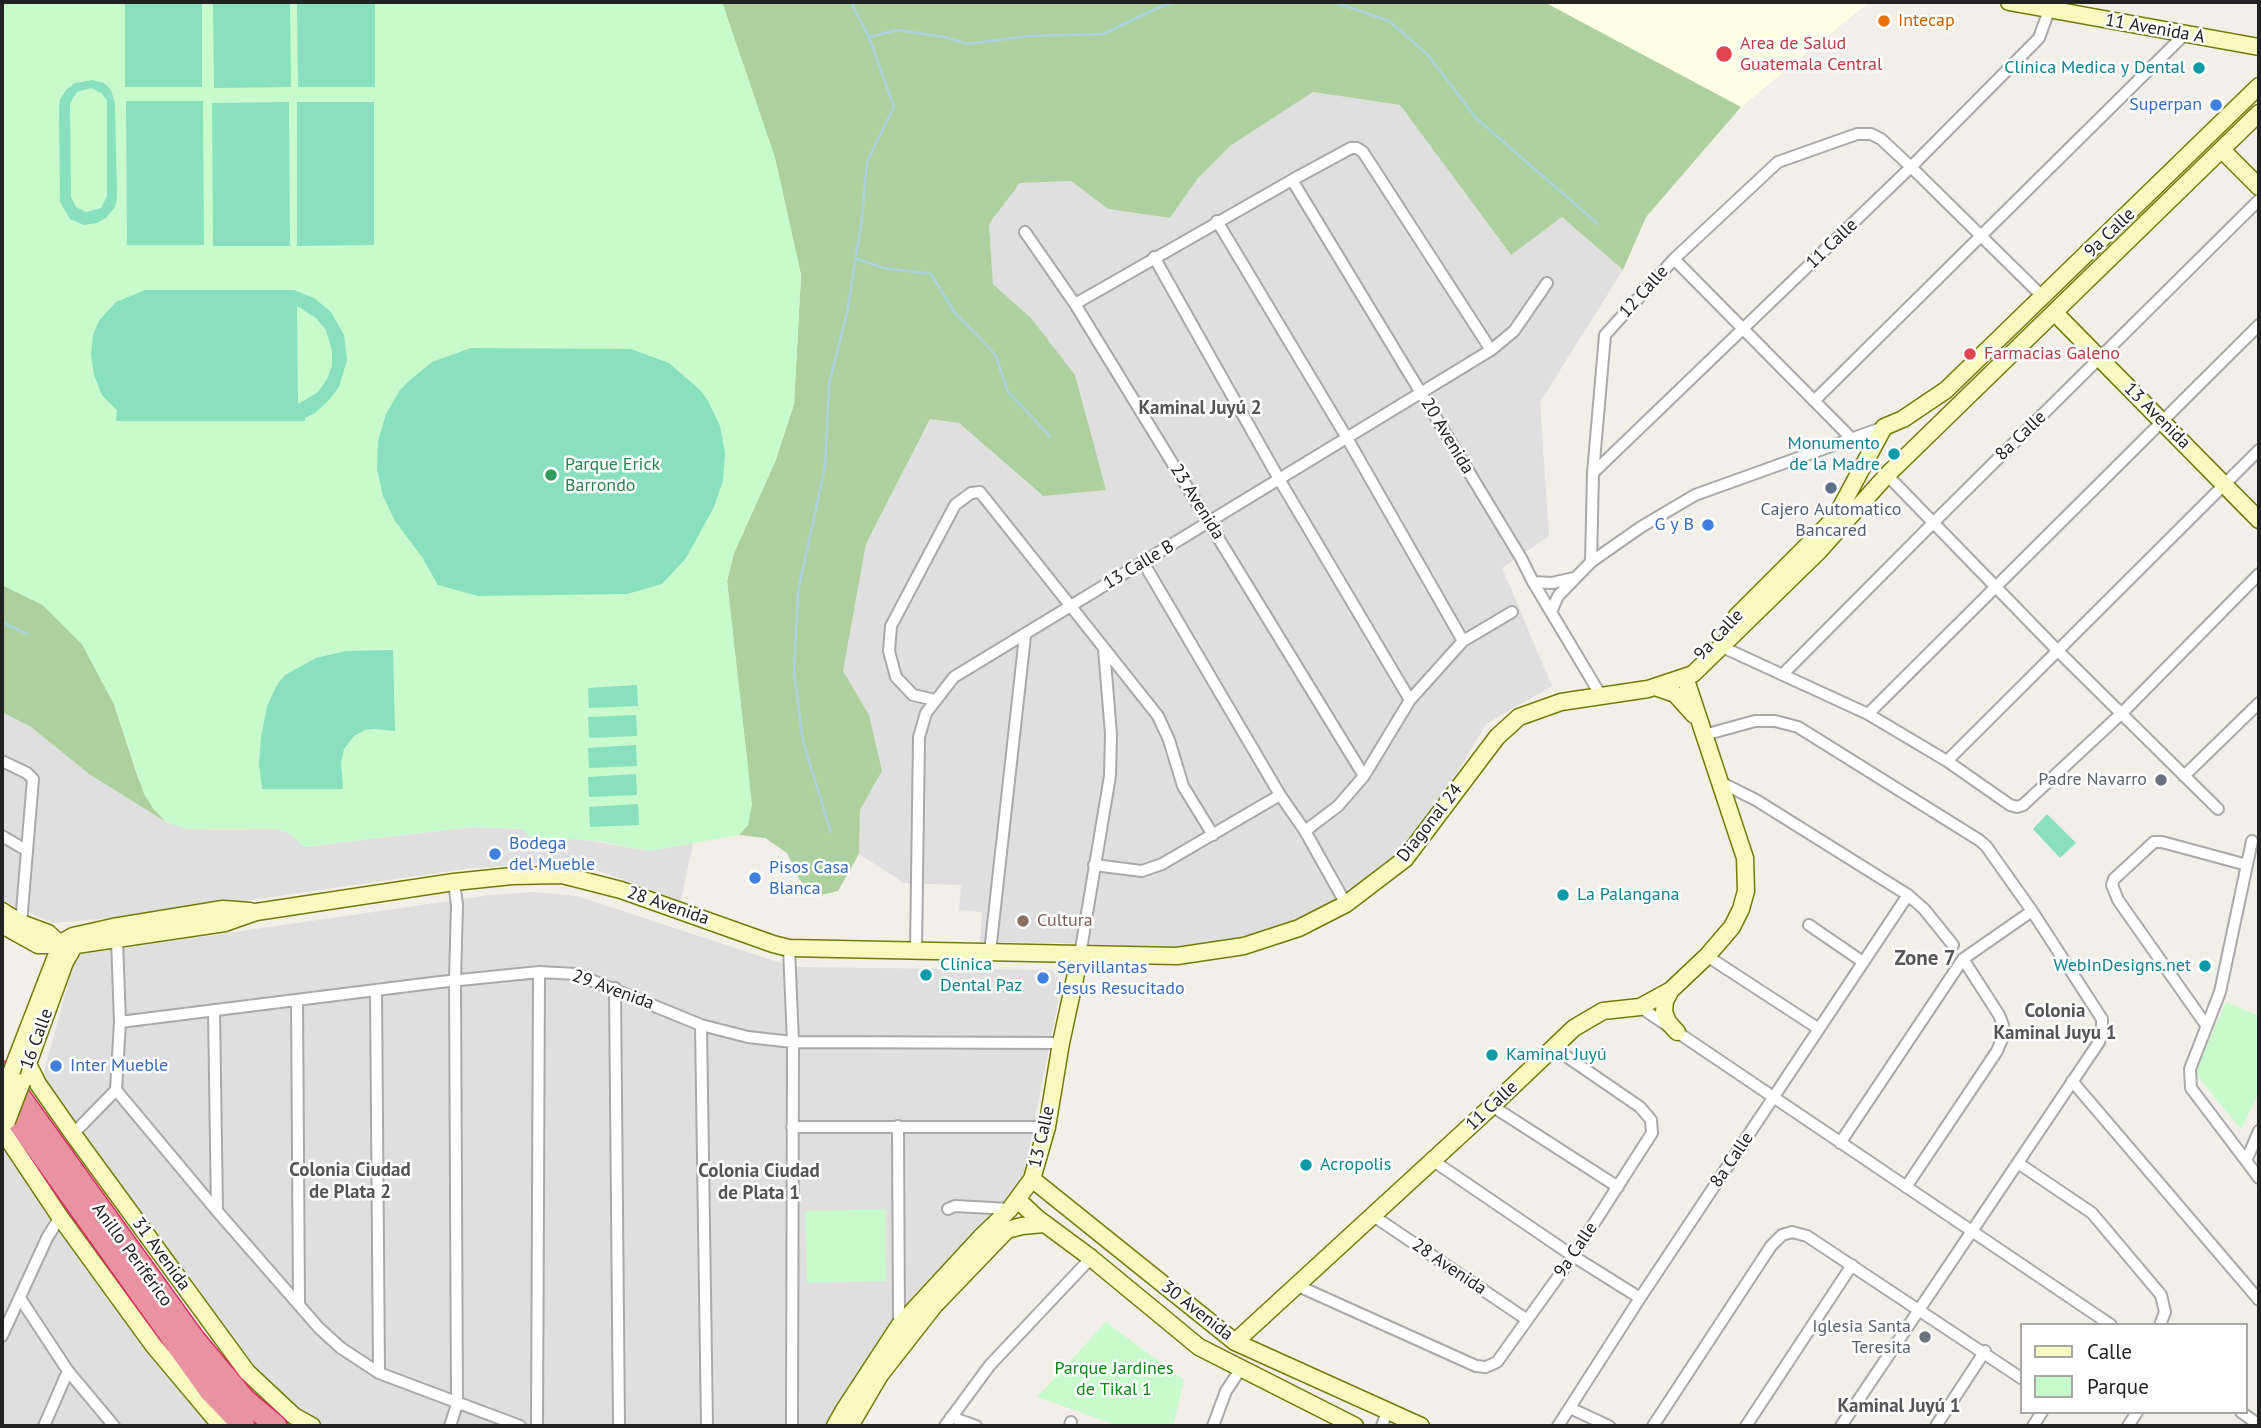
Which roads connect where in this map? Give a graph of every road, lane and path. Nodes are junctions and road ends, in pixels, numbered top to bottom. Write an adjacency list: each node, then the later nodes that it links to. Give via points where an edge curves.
1 (2009, 2): 2 (street, 11 Avenida A)
2 (2052, 6): 3 (street, 11 Avenida A); 8 (street, 11 Calle, via 2039,38)
3 (2184, 35): 4 (street, 11 Avenida A); 14 (street)
4 (2259, 47)
5 (2259, 86): 18 (street, 9a Calle)
6 (2259, 113): 7 (street, 9a Calle)
7 (2223, 151): 10 (street); 20 (street, 9a Calle)
8 (1912, 167): 14 (street); 16 (street, 12 Calle, via 1871,134 1857,134 1778,162); 22 (street, 11 Calle)
9 (1292, 180): 12 (street); 23 (street, via 1351,148 1363,152); 25 (street, 20 Avenida)
10 (2259, 187)
11 (2259, 200): 24 (street, 8a Calle)
12 (1217, 221): 15 (street); 30 (street)
13 (1025, 232): 19 (street, 23 Avenida)
14 (1980, 235): 18 (street); 26 (street)
15 (1154, 257): 19 (street); 36 (street)
16 (1674, 259): 22 (street); 34 (street, 12 Calle, via 1605,335)
17 (1547, 283): 23 (street, 13 Calle B, via 1514,331)
18 (2043, 298): 27 (street, 9a Calle, via 1946,390)
19 (1075, 304): 39 (street, 23 Avenida)
20 (2055, 313): 24 (street, 13 Avenida); 32 (street, 9a Calle)
21 (2259, 325): 28 (street)
22 (1744, 329): 26 (street); 34 (street, 11 Calle)
23 (1491, 350): 25 (street, 13 Calle B)
24 (2100, 358): 28 (street, 13 Avenida); 40 (street, 8a Calle)
25 (1421, 393): 30 (street, 13 Calle B); 45 (street, 20 Avenida)
26 (1814, 401): 31 (street)
27 (1903, 419): 29 (street, 9a Calle); 32 (street, via 1914,422)
28 (2162, 421): 37 (street, 13 Avenida); 46 (street)
29 (1884, 427): 31 (street); 56 (street, 9a Calle, via 1829,524 1713,641)
30 (1347, 438): 36 (street, 13 Calle B); 51 (street)
31 (1852, 439): 42 (street, via 1695,495)
32 (1921, 443): 35 (street, 9a Calle)
33 (2259, 450): 37 (street)
34 (1593, 473): 42 (street, 12 Calle)
35 (1888, 475): 40 (street); 52 (street, 9a Calle, via 1819,551)
36 (1279, 479): 39 (street, 13 Calle B); 60 (street)
37 (2224, 484): 38 (street, 13 Avenida); 54 (street)
38 (2259, 520)
39 (1210, 522): 41 (street, 13 Calle B); 67 (street, 23 Avenida)
40 (1933, 523): 46 (street); 55 (street, 8a Calle)
41 (1143, 562): 47 (street, 13 Calle B); 70 (street)
42 (1591, 562): 44 (street)
43 (2259, 574): 62 (street)
44 (1576, 577): 45 (street); 49 (street, via 1558,596)
45 (1533, 582): 49 (street, 20 Avenida)
46 (1996, 585): 54 (street); 63 (street)
47 (1072, 606): 50 (street, 13 Calle B); 53 (street); 59 (street, via 980,492 971,493 955,505 891,625 889,651 896,677 913,695)
48 (1512, 612): 51 (street)
49 (1551, 612): 58 (street, 20 Avenida)
50 (1025, 636): 59 (street, 13 Calle B, via 954,677); 93 (street)
51 (1463, 641): 60 (street)
52 (1720, 646): 55 (street); 56 (street, 9a Calle)
53 (1104, 649): 73 (street, via 1158,716 1183,786); 78 (street, 13 Calle, via 1110,776)
54 (2058, 651): 62 (street); 66 (street)
55 (1783, 674): 63 (street)
56 (1685, 677): 57 (street, Diagonal 24); 64 (street, 11 Calle)
57 (1655, 687): 58 (street, Diagonal 24); 64 (street, 11 Calle, via 1675,694)
58 (1600, 694): 81 (street, Diagonal 24, via 1519,717 1483,754 1405,859)
59 (935, 700): 92 (street, 13 Calle B, via 919,737)
60 (1410, 700): 67 (street)
61 (2259, 703): 68 (street)
62 (2122, 713): 66 (street, via 2017,807); 68 (street)
63 (1868, 714): 66 (street)
64 (1703, 731): 69 (street, 11 Calle); 83 (street, via 1755,721 1803,729 1982,842)
65 (2, 761): 76 (street, via 33,779)
66 (1947, 761)
67 (1364, 776): 72 (street, via 1338,806)
68 (2184, 776): 71 (street)
69 (1720, 782): 80 (street); 95 (street, 11 Calle, via 1743,849 1746,883 1737,918)
70 (1280, 796): 72 (street); 73 (street)
71 (2218, 809)
72 (1305, 831): 81 (street)
73 (1213, 835): 78 (street, via 1142,871)
74 (2, 836): 76 (street)
75 (2252, 841): 77 (street)
76 (26, 850): 85 (street)
77 (2247, 865): 109 (street, via 2220,992); 109 (street, via 2154,842 2118,873 2112,885)
78 (1094, 866): 94 (street, 13 Calle)
79 (454, 882): 87 (street, 28 Avenida, via 256,912 223,909); 91 (street, 28 Avenida, via 562,875 621,890); 99 (street)
80 (1908, 895): 88 (street); 97 (street, 8a Calle)
81 (1346, 904): 94 (street, Diagonal 24, via 1299,929 1244,946 1177,956)
82 (2, 911): 85 (street)
83 (2032, 911): 96 (street); 116 (street, via 2101,1016 2099,1042)
84 (2, 925): 89 (street)
85 (27, 925): 87 (street, via 55,930 92,926); 90 (street)
86 (1809, 925): 97 (street)
87 (115, 934): 90 (street, 28 Avenida, via 73,936); 107 (street)
88 (1953, 944)
89 (38, 945): 90 (street); 100 (street, via 48,956)
90 (68, 946): 100 (street, 16 Calle); 115 (street, 16 Calle, via 61,974)
91 (789, 948): 92 (street, 28 Avenida); 112 (street)
92 (916, 950): 93 (street, 28 Avenida)
93 (990, 952): 94 (street, 28 Avenida)
94 (1080, 955): 113 (street, 13 Calle)
95 (1707, 956): 103 (street, 11 Calle); 110 (street)
96 (1963, 959): 127 (street); 134 (street, via 1999,1015 2003,1037)
97 (1863, 962): 110 (street, 8a Calle)
98 (538, 972): 99 (street, 29 Avenida); 101 (street, 29 Avenida, via 576,974); 179 (street)
99 (455, 980): 102 (street, 29 Avenida); 165 (street)
100 (45, 982): 115 (street, 16 Calle)
101 (615, 988): 108 (street, 29 Avenida); 180 (street)
102 (376, 990): 104 (street, 29 Avenida); 163 (street)
103 (1671, 990): 105 (street, 11 Calle); 111 (street, via 1664,1012)
104 (297, 1000): 106 (street, 29 Avenida); 150 (street)
105 (1640, 1007): 111 (street); 114 (street, 11 Calle, via 1603,1011 1574,1028)
106 (214, 1010): 107 (street, 29 Avenida); 137 (street)
107 (120, 1022): 117 (street)
108 (701, 1025): 112 (street, 29 Avenida, via 748,1037); 181 (street)
109 (2206, 1025): 129 (street, via 2190,1069 2191,1087)
110 (1819, 1029): 119 (street, 8a Calle)
111 (1677, 1032): 119 (street)
112 (793, 1041): 113 (street, 29 Avenida); 122 (street)
113 (1060, 1044): 123 (street, 13 Calle)
114 (1554, 1048): 120 (street, 11 Calle); 133 (street, 9a Calle, via 1648,1114 1651,1137)
115 (15, 1067): 118 (street, 16 Calle, bridge); 124 (street, 16 Calle, bridge, via 22,1082); 126 (street, 31 Avenida, via 38,1084); 175 (highway, Anillo Periférico, via 194,1339 245,1400)
116 (2072, 1081): 130 (street); 149 (street)
117 (116, 1090): 126 (street); 137 (street)
118 (2, 1098): 174 (highway, Anillo Periférico, via 210,1391)
119 (1774, 1098): 127 (street); 148 (street, 8a Calle)
120 (1492, 1106): 128 (street, 11 Calle); 133 (street)
121 (898, 1126): 122 (street); 123 (street); 156 (street)
122 (792, 1127): 182 (street)
123 (1047, 1127): 132 (street, 13 Calle)
124 (3, 1129): 139 (street)
125 (2259, 1131): 129 (street)
126 (73, 1134): 176 (street, 31 Avenida, via 247,1371 294,1416)
127 (1840, 1143): 134 (street)
128 (1432, 1160): 138 (street, 11 Calle); 143 (street)
129 (2246, 1161): 131 (street)
130 (2018, 1163): 142 (street); 155 (street, via 2092,1213 2161,1296 2165,1314)
131 (2259, 1178)
132 (1032, 1179): 135 (street, 13 Calle); 152 (street, 30 Avenida)
133 (1618, 1187): 143 (street, 9a Calle)
134 (1906, 1187): 142 (street)
135 (1014, 1205): 136 (street); 140 (street, 30 Avenida); 141 (street, 13 Calle)
136 (948, 1209)
137 (217, 1211): 150 (street)
138 (1372, 1215): 146 (street, 11 Calle); 153 (street, 28 Avenida)
139 (60, 1217): 147 (street); 173 (street, via 153,1345)
140 (1041, 1221): 141 (street, via 1016,1219); 144 (street, 30 Avenida); 184 (street, via 1007,1230 934,1306 880,1375)
141 (991, 1228): 156 (street, 13 Calle)
142 (1972, 1230): 151 (street); 154 (street)
143 (1573, 1256): 148 (street); 153 (street, 9a Calle)
144 (1091, 1258): 158 (street, 30 Avenida); 169 (street, via 1020,1331)
145 (1853, 1265): 151 (street); 191 (street, via 1807,1236 1786,1233 1771,1246); 192 (street)
146 (1296, 1284): 153 (street, 9a Calle, via 1472,1365 1494,1365); 159 (street, 11 Calle)
147 (20, 1298): 157 (street); 162 (street)
148 (1640, 1298): 166 (street, 8a Calle)
149 (2259, 1300)
150 (299, 1304): 163 (street, via 341,1348)
151 (1918, 1309): 160 (street); 193 (street)
152 (1199, 1314): 158 (street, via 1185,1319); 159 (street, 30 Avenida)
153 (1526, 1319)
154 (2108, 1323)
155 (2161, 1323)
156 (899, 1325): 183 (street, 13 Calle)
157 (2, 1336)
158 (1186, 1337): 161 (street, 30 Avenida)
159 (1235, 1342): 168 (street, 30 Avenida)
160 (1984, 1351): 164 (street); 194 (street)
161 (1240, 1370): 186 (street); 187 (street, 30 Avenida)
162 (68, 1371): 171 (street); 172 (street)
163 (379, 1373): 165 (street)
164 (2020, 1377)
165 (457, 1404): 177 (street); 178 (street)
166 (1570, 1408): 189 (street, 8a Calle); 190 (street)
167 (2244, 1414): 170 (street)
168 (1385, 1418): 188 (street, 30 Avenida)
169 (948, 1422): 185 (street)
170 (2259, 1425)
171 (44, 1426)
172 (114, 1426)
173 (221, 1426)
174 (244, 1426)
175 (276, 1426)
176 (312, 1426)
177 (450, 1426)
178 (520, 1426)
179 (537, 1426)
180 (619, 1426)
181 (707, 1426)
182 (792, 1426)
183 (835, 1426)
184 (850, 1426)
185 (976, 1426)
186 (1213, 1426)
187 (1355, 1426)
188 (1421, 1426)
189 (1558, 1426)
190 (1609, 1426)
191 (1653, 1426)
192 (1746, 1426)
193 (1841, 1426)
194 (1936, 1426)

